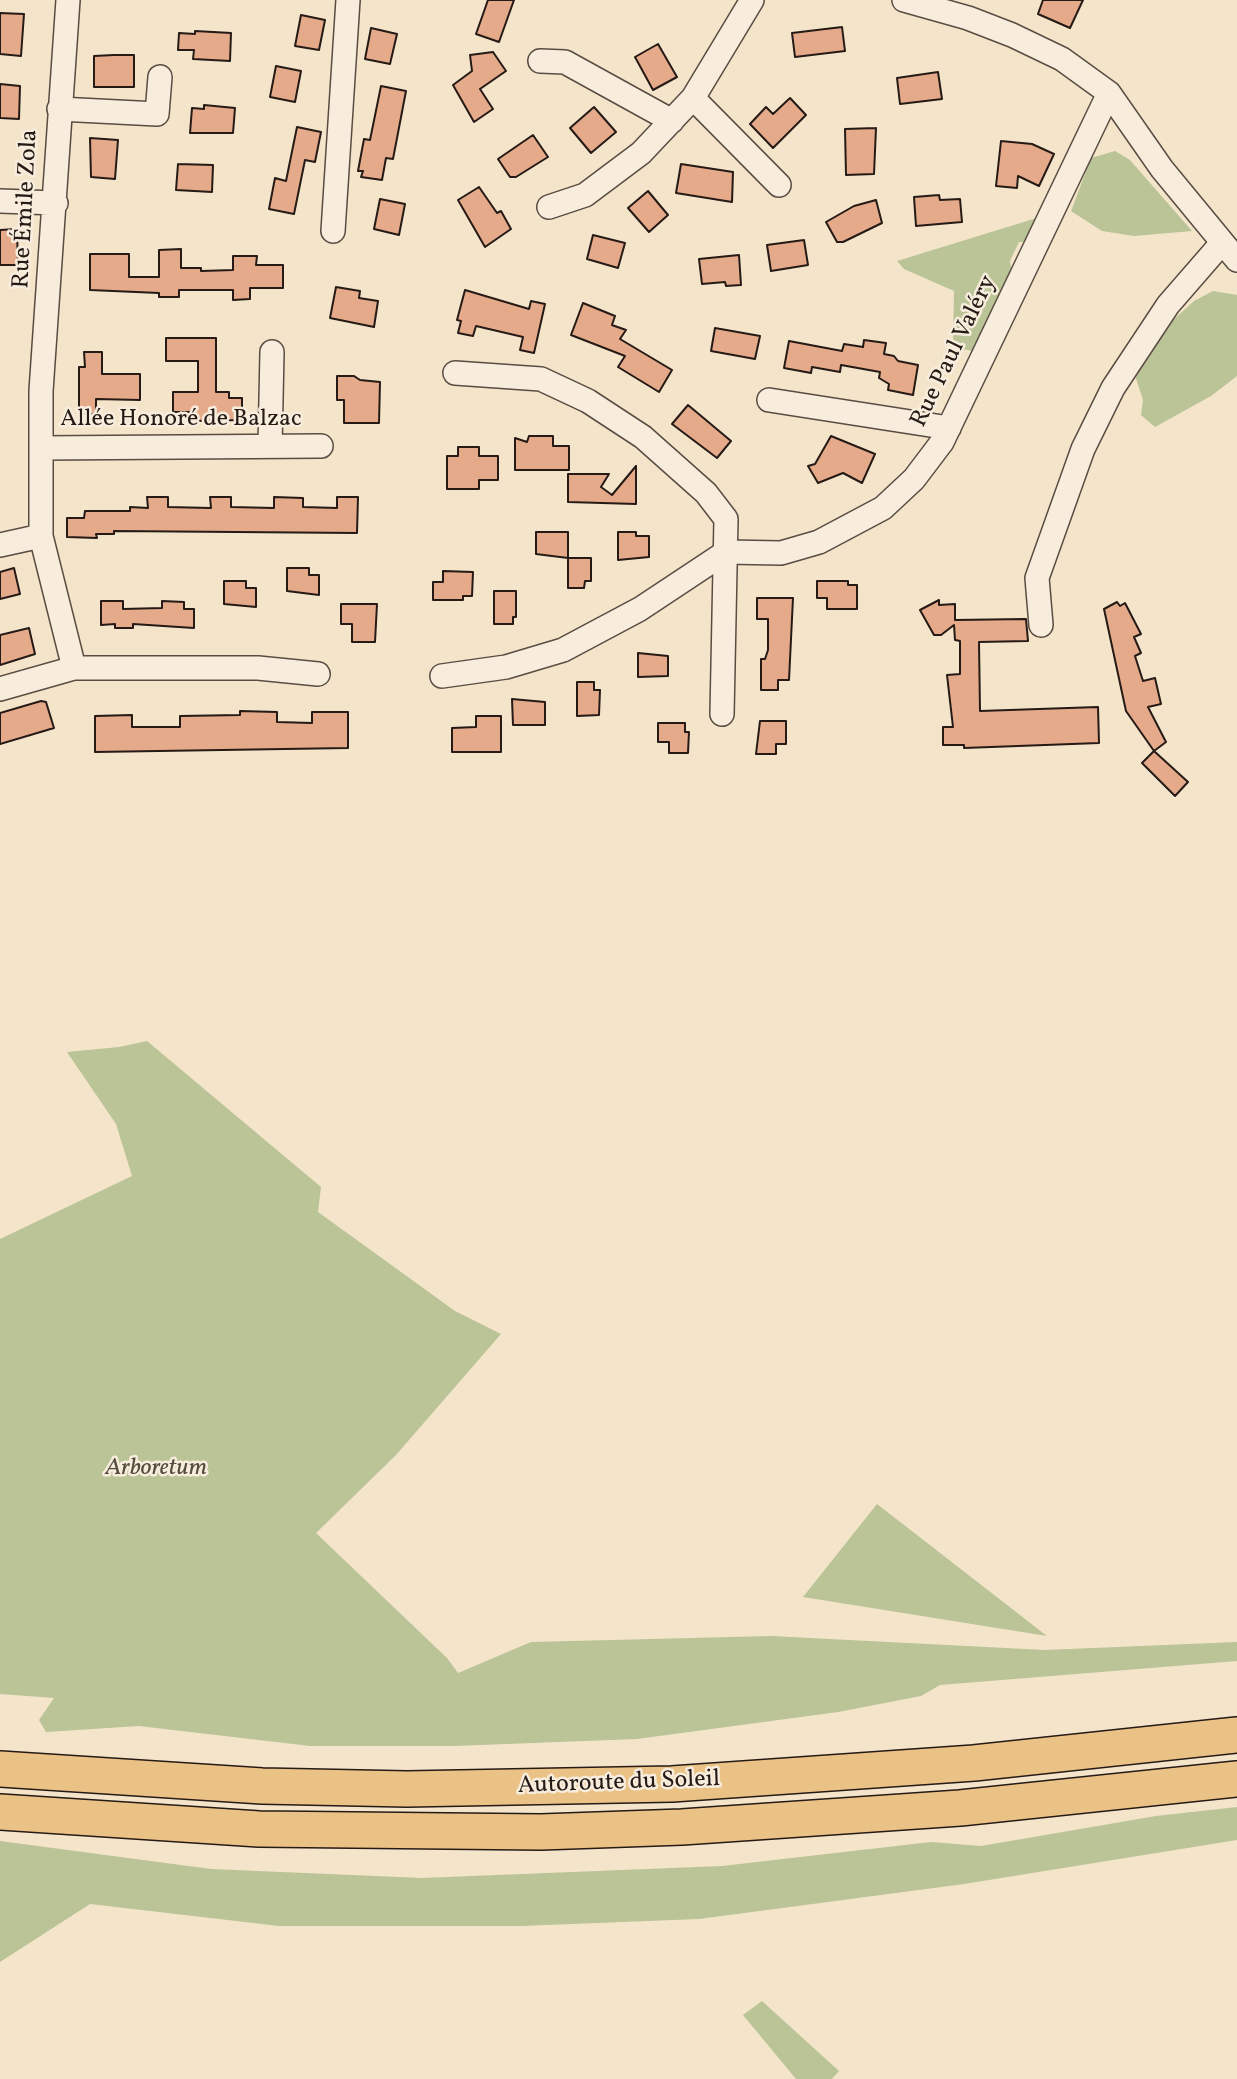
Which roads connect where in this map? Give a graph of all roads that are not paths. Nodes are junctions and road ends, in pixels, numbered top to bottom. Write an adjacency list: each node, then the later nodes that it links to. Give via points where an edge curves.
1 (68, 0): 9 (street, Rue Émile Zola)
2 (348, 0): 15 (street)
3 (752, 0): 8 (street)
4 (904, 0): 7 (street, via 1012,35 1062,59)
5 (540, 61): 10 (street, via 565,62)
6 (160, 77): 9 (street, via 157,114)
7 (1111, 96): 16 (street); 21 (street, Rue Paul Valéry)
8 (693, 99): 10 (street); 11 (street)
9 (59, 110): 13 (street, Rue Émile Zola)
10 (671, 121): 14 (street, via 641,153 585,195)
11 (779, 185)
12 (0, 201): 13 (street)
13 (56, 203): 24 (street, Rue Émile Zola)
14 (549, 207)
15 (332, 231)
16 (1221, 244): 17 (street); 28 (street, via 1161,316 1113,388 1083,449 1037,578)
17 (1237, 260)
18 (272, 352): 22 (street)
19 (455, 373): 27 (street, via 541,379 588,401 643,437 706,493 726,519)
20 (769, 400): 21 (street)
21 (949, 428): 27 (street, Rue Paul Valéry, via 914,479 883,508 819,542 781,554)
22 (270, 446): 23 (street, Allée Honoré de Balzac); 24 (street, Allée Honoré de Balzac)
23 (321, 446)
24 (41, 448): 25 (street, Rue Émile Zola)
25 (41, 536): 26 (street); 29 (street, Rue Émile Zola)
26 (0, 545)
27 (726, 552): 31 (street, via 640,609 564,650 506,667); 33 (street)
28 (1041, 625)
29 (74, 668): 30 (street, via 258,668); 32 (street)
30 (318, 674)
31 (442, 676)
32 (0, 689)
33 (722, 714)
34 (1237, 1735): 35 (highway, Autoroute du Soleil, via 974,1763 672,1784 407,1789 262,1786)
35 (0, 1769)
36 (1237, 1779): 37 (highway, Autoroute du Soleil, via 960,1808 541,1832 259,1829)
37 (0, 1812)

